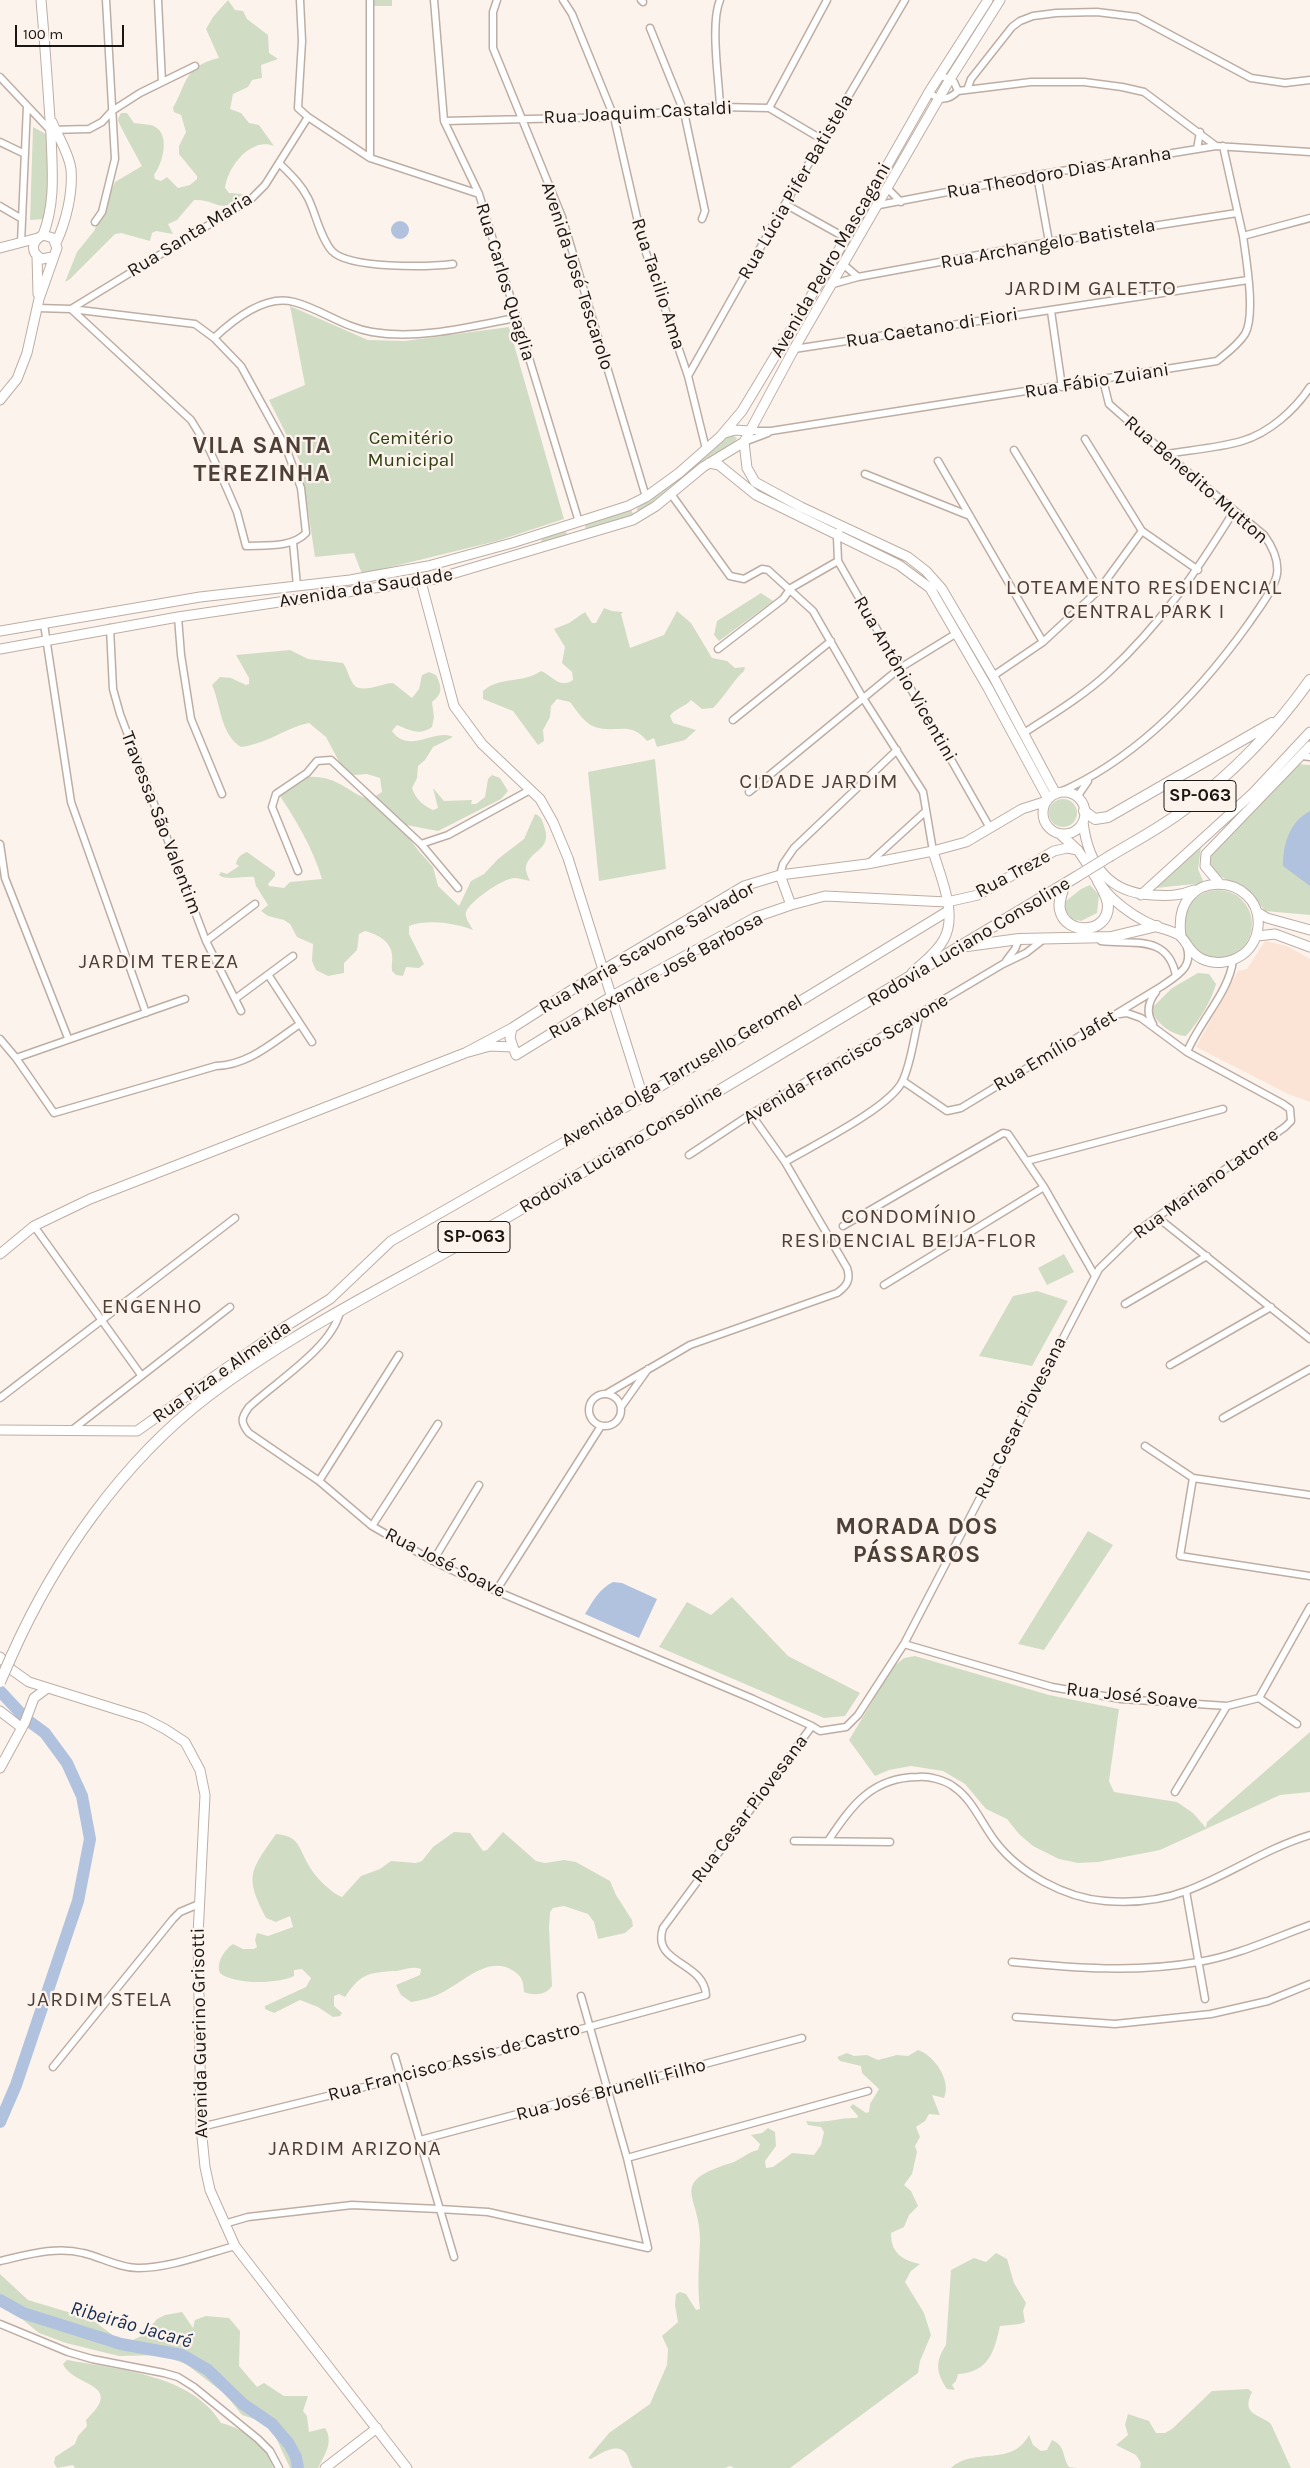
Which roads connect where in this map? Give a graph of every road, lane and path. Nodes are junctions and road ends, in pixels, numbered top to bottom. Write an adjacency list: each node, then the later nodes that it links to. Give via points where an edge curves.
1 (41, 0): 34 (main road)
2 (106, 0): 28 (street)
3 (158, 0): 20 (street)
4 (300, 0): 30 (street, via 302,41 298,108)
5 (370, 0): 42 (street)
6 (434, 0): 33 (street)
7 (497, 0): 32 (street, Avenida José Tescarolo, via 493,12 493,48)
8 (563, 0): 31 (street, Rua Tacilio Ama, via 572,14)
9 (720, 0): 26 (street, via 716,25)
10 (827, 0): 27 (street)
11 (905, 0): 36 (street, Rua Lúcia Pifer Batistela)
12 (988, 0): 16 (main road, Avenida Pedro Mascagani)
13 (1000, 0): 18 (main road, Avenida Pedro Mascagani)
14 (650, 28): 29 (street)
15 (195, 66): 20 (street)
16 (940, 75): 18 (street); 23 (main road, Avenida Pedro Mascagani)
17 (0, 77): 25 (street)
18 (950, 79): 22 (street, via 958,86); 24 (main road, Avenida Pedro Mascagani)
19 (1310, 80): 21 (street, via 1285,83 1251,78 1136,17 1097,12 1048,14 1020,21 971,79)
20 (162, 82): 28 (street)
21 (967, 90): 22 (street); 35 (street, via 1031,82 1122,87 1144,92)
22 (958, 91): 24 (street, via 952,97)
23 (928, 92): 24 (street); 58 (main road, Avenida Pedro Mascagani)
24 (939, 98): 45 (main road, Avenida Pedro Mascagani)
25 (27, 106): 34 (street); 41 (street)
26 (720, 107): 27 (street, Rua Joaquim Castaldi); 29 (street, Rua Joaquim Castaldi)
27 (769, 108): 36 (street, Rua Joaquim Castaldi)
28 (112, 111): 34 (street, via 89,129); 55 (street, via 116,159 102,212)
29 (684, 112): 31 (street, Rua Joaquim Castaldi); 54 (street, via 704,211)
30 (308, 117): 42 (street, Rua Carlos Quaglia); 43 (street, Rua Santa Maria)
31 (614, 117): 32 (street, Rua Joaquim Castaldi); 76 (street, Rua Tacilio Ama, via 643,244)
32 (521, 118): 33 (street, Rua Joaquim Castaldi); 93 (street, Avenida José Tescarolo, via 562,217)
33 (444, 121): 46 (street)
34 (53, 131): 56 (main road, via 53,193 50,216); 61 (main road, via 62,143 71,169 64,224)
35 (1200, 132): 38 (street); 39 (street)
36 (823, 140): 48 (street, Rua Lúcia Pifer Batistela)
37 (0, 142): 41 (street)
38 (1220, 146): 39 (street, Rua Theodoro Dias Aranha); 40 (street, Rua Theodoro Dias Aranha); 51 (street, Rua Fábio Zuiani)
39 (1198, 149): 44 (street, Rua Theodoro Dias Aranha)
40 (1310, 152)
41 (25, 154): 52 (street)
42 (370, 158): 46 (street, Rua Carlos Quaglia)
43 (279, 163): 65 (street, via 297,180 332,250 341,257 422,268); 71 (street, Rua Santa Maria, via 251,199)
44 (1037, 176): 47 (street, Rua Theodoro Dias Aranha); 59 (street)
45 (888, 189): 47 (street); 49 (main road, Avenida Pedro Mascagani)
46 (478, 194): 73 (street, Rua Carlos Quaglia)
47 (901, 202): 49 (street, Rua Theodoro Dias Aranha)
48 (785, 204): 58 (street); 76 (street, Rua Lúcia Pifer Batistela)
49 (879, 205): 66 (main road, Avenida Pedro Mascagani)
50 (0, 206): 52 (street)
51 (1237, 213): 57 (street, Rua Fábio Zuiani); 59 (street, Rua Archangelo Batistela)
52 (22, 218): 60 (street)
53 (1310, 218): 57 (street)
54 (702, 219)
55 (95, 222)
56 (40, 236): 60 (main road); 61 (main road, via 48,236); 63 (main road, via 34,242)
57 (1243, 236): 68 (street, Rua Fábio Zuiani)
58 (846, 238): 83 (main road, Avenida Pedro Mascagani, via 742,411)
59 (1049, 242): 67 (street, Rua Archangelo Batistela)
60 (23, 243): 62 (main road); 63 (main road)
61 (56, 243): 64 (main road)
62 (0, 248)
63 (35, 254): 64 (main road, via 47,259); 70 (main road)
64 (52, 257): 70 (main road)
65 (453, 264)
66 (844, 265): 67 (street); 69 (main road, Avenida Pedro Mascagani)
67 (858, 277): 69 (street, Rua Archangelo Batistela)
68 (1248, 280): 72 (street, Rua Caetano di Fiori); 77 (street, Rua Fábio Zuiani, via 1246,332 1237,345 1217,361)
69 (832, 284): 75 (main road, Avenida Pedro Mascagani)
70 (38, 303): 71 (street); 80 (main road, via 27,353 17,380)
71 (71, 309): 74 (street, via 195,324); 102 (street, via 191,420 224,482 237,512 246,546)
72 (1051, 311): 75 (street, Rua Caetano di Fiori); 78 (street)
73 (515, 318): 74 (street, via 402,334 340,323 292,301 273,302 250,309); 96 (street, Rua Carlos Quaglia)
74 (214, 338): 102 (street, via 241,366 295,469 301,488 306,533)
75 (794, 349): 81 (main road, Avenida Pedro Mascagani)
76 (688, 376): 86 (street, Rua Tacilio Ama)
77 (1103, 380): 78 (street, Rua Fábio Zuiani); 88 (street, Rua Benedito Mutton, via 1108,404)
78 (1062, 387): 82 (street, Rua Fábio Zuiani)
79 (1310, 387): 88 (street, via 1275,424 1243,441)
80 (0, 400)
81 (749, 431): 82 (street, Rua Fábio Zuiani); 83 (main road, via 729,431); 85 (main road, Avenida Pedro Mascagani)
82 (772, 431): 85 (street, Rua Fábio Zuiani)
83 (720, 437): 86 (main road, Avenida Pedro Mascagani)
84 (1085, 439): 98 (street)
85 (744, 442): 90 (main road, Avenida da Saudade); 97 (main road, via 747,468 755,482)
86 (706, 449): 93 (main road, Avenida Pedro Mascagani)
87 (1014, 450): 111 (street)
88 (1166, 454): 94 (street, Rua Benedito Mutton)
89 (938, 460): 95 (street)
90 (709, 463): 92 (main road, Avenida da Saudade); 100 (main road, via 723,469 756,495)
91 (865, 474): 95 (street)
92 (671, 494): 101 (main road, Avenida da Saudade, via 633,520); 110 (street, via 730,576 744,580 762,569 768,570)
93 (646, 497): 96 (main road, Avenida da Saudade)
94 (1234, 511): 107 (street); 136 (street, Rua Benedito Mutton, via 1264,535 1275,552 1277,574 1262,604 1221,662 1159,727)
95 (970, 516): 121 (street)
96 (579, 522): 99 (main road, Avenida da Saudade); 101 (main road)
97 (841, 526): 100 (street, Rua Antônio Vicentini); 124 (main road, via 908,557 926,571 942,590)
98 (1142, 531): 107 (street); 111 (street)
99 (536, 536): 103 (main road, Avenida da Saudade); 104 (main road)
100 (837, 537): 106 (street, Rua Antônio Vicentini); 118 (main road, via 899,565 930,588)
101 (574, 539): 104 (main road, Avenida da Saudade)
102 (293, 542): 109 (street)
103 (512, 543): 105 (main road, via 516,552); 109 (main road, Avenida da Saudade, via 428,566)
104 (541, 550): 105 (main road, Avenida da Saudade)
105 (514, 557): 108 (main road, Avenida da Saudade)
106 (838, 560): 110 (street); 125 (street, Rua Antônio Vicentini)
107 (1198, 570): 131 (street, via 1142,639 1108,673 1084,693)
108 (421, 582): 113 (main road, Avenida da Saudade); 137 (main road, via 454,706 482,744)
109 (297, 586): 112 (main road, Avenida da Saudade)
110 (791, 588): 120 (street, via 813,612); 122 (street, via 783,599)
111 (1100, 590): 121 (street)
112 (214, 596): 113 (main road); 115 (main road, Avenida da Saudade)
113 (216, 612): 114 (main road, Avenida da Saudade)
114 (178, 617): 116 (main road, Avenida da Saudade); 139 (street, via 191,719)
115 (44, 624): 117 (main road, Avenida da Saudade); 119 (street)
116 (110, 628): 119 (main road, Avenida da Saudade); 173 (street, Travessa São Valentim, via 113,689 120,714)
117 (0, 631)
118 (957, 633): 124 (main road); 125 (street)
119 (48, 640): 123 (main road, Avenida da Saudade); 189 (street, via 71,802)
120 (831, 641): 128 (street); 129 (street)
121 (1043, 642): 126 (street)
122 (718, 648)
123 (0, 649)
124 (977, 659): 126 (main road); 140 (main road)
125 (900, 668): 128 (street); 147 (street, Rua Antônio Vicentini)
126 (993, 676): 131 (main road)
127 (1310, 680): 130 (main road, Rodovia Luciano Consoline / SP-063)
128 (863, 698): 134 (street); 138 (street)
129 (734, 720)
130 (1277, 720): 143 (main road, via 1108,818 1095,819); 157 (main road, Rodovia Luciano Consoline / SP-063, bridge, via 1246,756 1185,809)
131 (1024, 732): 140 (main road)
132 (1310, 732): 135 (main road)
133 (1310, 746): 135 (main road)
134 (897, 750): 144 (street, via 923,792); 155 (street, via 794,848)
135 (1302, 755): 158 (main road, via 1206,854 1205,866); 161 (main road)
136 (1089, 780): 140 (street); 141 (street)
137 (530, 790): 150 (street, via 448,835); 180 (main road, via 544,805 568,858)
138 (749, 792)
139 (222, 794)
140 (1052, 797): 141 (main road, via 1071,793); 142 (main road, Rua Maria Scavone Salvador); 145 (main road)
141 (1077, 797): 143 (main road)
142 (1022, 809): 145 (main road, via 1033,808); 147 (main road, Rua Maria Scavone Salvador)
143 (1084, 810): 146 (main road)
144 (926, 811): 152 (street); 153 (street)
145 (1043, 815): 148 (main road, via 1047,826)
146 (1083, 822): 148 (main road, via 1073,832); 161 (main road, via 1088,849 1106,877 1115,886)
147 (990, 828): 152 (main road, Rua Maria Scavone Salvador, via 966,842)
148 (1060, 834): 151 (main road)
149 (0, 844): 195 (street, via 5,878)
150 (420, 844): 154 (street, via 331,760 318,761 307,773 276,794 272,806); 159 (street)
151 (1078, 850): 156 (main road); 164 (main road, Rua Treze, via 1054,851 978,895)
152 (933, 851): 153 (main road, Rua Maria Scavone Salvador); 164 (main road)
153 (867, 864): 155 (main road, Rua Maria Scavone Salvador)
154 (298, 871)
155 (780, 875): 163 (main road); 180 (main road, Rua Maria Scavone Salvador, via 744,886)
156 (1098, 881): 157 (main road, via 1107,899 1106,915 1101,923 1086,929 1072,925 1061,914 1059,908); 166 (main road, via 1137,918)
157 (1065, 884): 176 (main road, Rodovia Luciano Consoline / SP-063)
158 (1220, 884): 160 (main road); 165 (main road, via 1234,886 1244,892)
159 (458, 888)
160 (1199, 889): 161 (main road, via 1182,895); 168 (main road, via 1182,909 1179,922)
161 (1141, 895)
162 (255, 904): 173 (street)
163 (791, 905): 164 (main road, Rua Alexandre José Barbosa, via 826,896); 185 (main road, Rua Alexandre José Barbosa, via 756,917)
164 (948, 906): 183 (main road, via 948,927 944,938 936,950); 203 (main road, Avenida Olga Tarrusello Geromel)
165 (1257, 912): 167 (main road); 169 (main road)
166 (1157, 926): 168 (main road); 172 (main road, via 1111,937)
167 (1310, 930)
168 (1181, 936): 174 (main road)
169 (1257, 936): 175 (main road, via 1275,934); 178 (main road, via 1243,954)
170 (1045, 938): 171 (main road); 172 (main road); 179 (street, Avenida Francisco Scavone, via 1026,953)
171 (1019, 939): 176 (main road); 179 (street, Avenida Francisco Scavone)
172 (1083, 939): 182 (street, via 1158,946 1167,954)
173 (206, 941): 186 (street, Travessa São Valentim)
174 (1186, 947): 178 (main road, via 1207,961); 182 (street, Rua Emílio Jafet, via 1189,953 1186,967)
175 (1310, 947)
176 (958, 948): 183 (main road, Rodovia Luciano Consoline / SP-063)
177 (293, 956): 181 (street)
178 (1233, 960): 199 (street, via 1231,974)
179 (1003, 964): 190 (street, Avenida Francisco Scavone)
180 (603, 970): 185 (main road); 193 (main road, Rua Maria Scavone Salvador)
181 (268, 976): 186 (street); 192 (street)
182 (1176, 976): 184 (street, Rua Emílio Jafet)
183 (897, 986): 222 (main road, Rodovia Luciano Consoline / SP-063)
184 (1162, 986): 191 (street, Rua Emílio Jafet); 194 (street, via 1151,998 1149,1006)
185 (612, 996): 198 (main road, Rua Alexandre José Barbosa); 203 (main road)
186 (235, 999): 188 (street, Travessa São Valentim)
187 (184, 1000): 189 (street)
188 (241, 1011)
189 (146, 1013): 195 (street)
190 (920, 1013): 202 (street); 205 (street, Avenida Francisco Scavone)
191 (1112, 1015): 194 (street, via 1134,1015); 202 (street, Rua Emílio Jafet, via 1067,1045 952,1111 941,1108)
192 (300, 1024): 197 (street); 201 (street, via 248,1059 233,1065 216,1066 54,1113)
193 (512, 1028): 198 (main road); 200 (main road, Rua Maria Scavone Salvador)
194 (1155, 1028): 199 (street)
195 (68, 1038): 201 (street)
196 (0, 1039): 201 (street)
197 (312, 1042)
198 (514, 1051): 200 (main road, via 490,1046)
199 (1187, 1052): 210 (street, Rua Mariano Latorre, via 1283,1104 1292,1115 1285,1128)
200 (466, 1053): 212 (main road, via 90,1199)
201 (16, 1058)
202 (903, 1081): 208 (street, via 881,1105)
203 (643, 1097): 214 (main road, Avenida Olga Tarrusello Geromel)
204 (1223, 1109): 207 (street)
205 (751, 1114): 206 (street, Avenida Francisco Scavone); 208 (street)
206 (689, 1156)
207 (1027, 1161): 209 (street); 213 (street, via 1008,1134 1003,1133)
208 (785, 1162): 227 (street, via 847,1268 848,1283 837,1293 716,1334)
209 (1044, 1187): 217 (street); 218 (street)
210 (1157, 1217): 216 (street); 217 (street, Rua Mariano Latorre, via 1117,1251)
211 (235, 1218): 223 (street)
212 (34, 1226): 215 (main road); 223 (street)
213 (844, 1226)
214 (413, 1227): 237 (main road, Rua Piza e Almeida, via 391,1241 330,1299 283,1328 138,1431)
215 (0, 1254)
216 (1207, 1256): 219 (street); 221 (street)
217 (1095, 1276): 248 (street, Rua Cesar Piovesana)
218 (884, 1285)
219 (1126, 1304)
220 (230, 1307): 229 (street)
221 (1271, 1307): 224 (street); 226 (street)
222 (340, 1312): 240 (street, Rua José Soave, via 324,1343 242,1416 242,1425 248,1433); 249 (main road, Rodovia Luciano Consoline / SP-063, via 279,1347 207,1397 154,1444 72,1546)
223 (102, 1320): 229 (street); 231 (street)
224 (1310, 1339)
225 (399, 1355): 240 (street)
226 (1170, 1365)
227 (650, 1367): 230 (street); 232 (street)
228 (1310, 1369): 233 (street)
229 (141, 1375): 237 (street)
230 (606, 1394): 232 (street, via 616,1398); 235 (street, via 596,1397 589,1410 592,1420)
231 (0, 1398)
232 (621, 1407): 235 (street, via 616,1422)
233 (1223, 1418)
234 (438, 1424): 243 (street)
235 (601, 1426): 246 (street)
236 (0, 1430): 237 (main road, Rua Piza e Almeida)
237 (72, 1430)
238 (1145, 1446): 239 (street)
239 (1193, 1478): 242 (street); 245 (street, via 1180,1556)
240 (319, 1481): 243 (street, Rua José Soave)
241 (479, 1485): 244 (street)
242 (1310, 1495)
243 (372, 1526): 244 (street, Rua José Soave)
244 (433, 1561): 246 (street, Rua José Soave)
245 (1310, 1576)
246 (496, 1591): 259 (street, Rua José Soave)
247 (1310, 1607): 254 (street)
248 (904, 1644): 255 (street, Rua José Soave, via 1052,1687 1121,1699); 259 (street, Rua Cesar Piovesana, via 858,1715 846,1727 820,1731)
249 (4, 1657): 250 (main road, Rodovia Luciano Consoline / SP-063, bridge); 251 (main road, Avenida Guerino Grisotti, via 12,1670)
250 (0, 1682)
251 (29, 1682): 252 (main road, Avenida Guerino Grisotti); 253 (main road)
252 (46, 1689): 253 (main road); 267 (main road, Avenida Guerino Grisotti, via 144,1718 184,1742 200,1770 204,1796)
253 (34, 1698): 258 (main road)
254 (1259, 1698): 255 (street, Rua José Soave); 257 (street)
255 (1227, 1706): 261 (street)
256 (0, 1712): 258 (main road)
257 (1298, 1724)
258 (23, 1725): 260 (main road)
259 (812, 1726): 272 (street, Rua Cesar Piovesana, via 663,1928 659,1939 662,1947 702,1979)
260 (0, 1768)
261 (1175, 1792)
262 (1310, 1835): 266 (street, via 1262,1853)
263 (794, 1841): 264 (street)
264 (828, 1841): 265 (street); 266 (street, via 856,1802 880,1784 901,1776 926,1776 953,1786 996,1843 1025,1871 1064,1891 1102,1901 1141,1902)
265 (890, 1842)
266 (1186, 1891): 270 (street)
267 (199, 1904): 279 (street, via 180,1912 173,1919); 283 (main road, Avenida Guerino Grisotti)
268 (1310, 1925): 270 (street)
269 (1012, 1962): 270 (street, via 1135,1969)
270 (1200, 1962): 274 (street)
271 (1310, 1984): 275 (street, via 1268,2001 1211,2014 1115,2024)
272 (706, 1994): 276 (street, Rua Francisco Assis de Castro)
273 (581, 1996): 276 (street)
274 (1205, 1999)
275 (1016, 2017)
276 (589, 2026): 280 (street, Rua Francisco Assis de Castro); 281 (street)
277 (802, 2038): 281 (street, Rua José Brunelli Filho)
278 (395, 2057): 280 (street)
279 (53, 2067)
280 (401, 2078): 283 (street, Rua Francisco Assis de Castro); 284 (street)
281 (608, 2091): 284 (street, Rua José Brunelli Filho); 285 (street)
282 (868, 2091): 285 (street)
283 (201, 2127): 287 (main road, Avenida Guerino Grisotti, via 210,2190)
284 (420, 2140): 286 (street)
285 (627, 2158): 286 (street, via 648,2248 488,2212)
286 (439, 2210): 287 (street, via 352,2205 248,2217); 289 (street)
287 (224, 2224): 288 (main road, Avenida Guerino Grisotti)
288 (235, 2246): 290 (street, via 154,2267 137,2268 65,2250); 292 (main road, Avenida Guerino Grisotti)
289 (454, 2257)
290 (0, 2261)
291 (0, 2324): 293 (street, via 68,2352 178,2378 194,2387 258,2439 270,2451)
292 (377, 2428): 294 (main road); 295 (main road, Avenida Guerino Grisotti)
293 (278, 2468)
294 (325, 2468)
295 (407, 2468)

